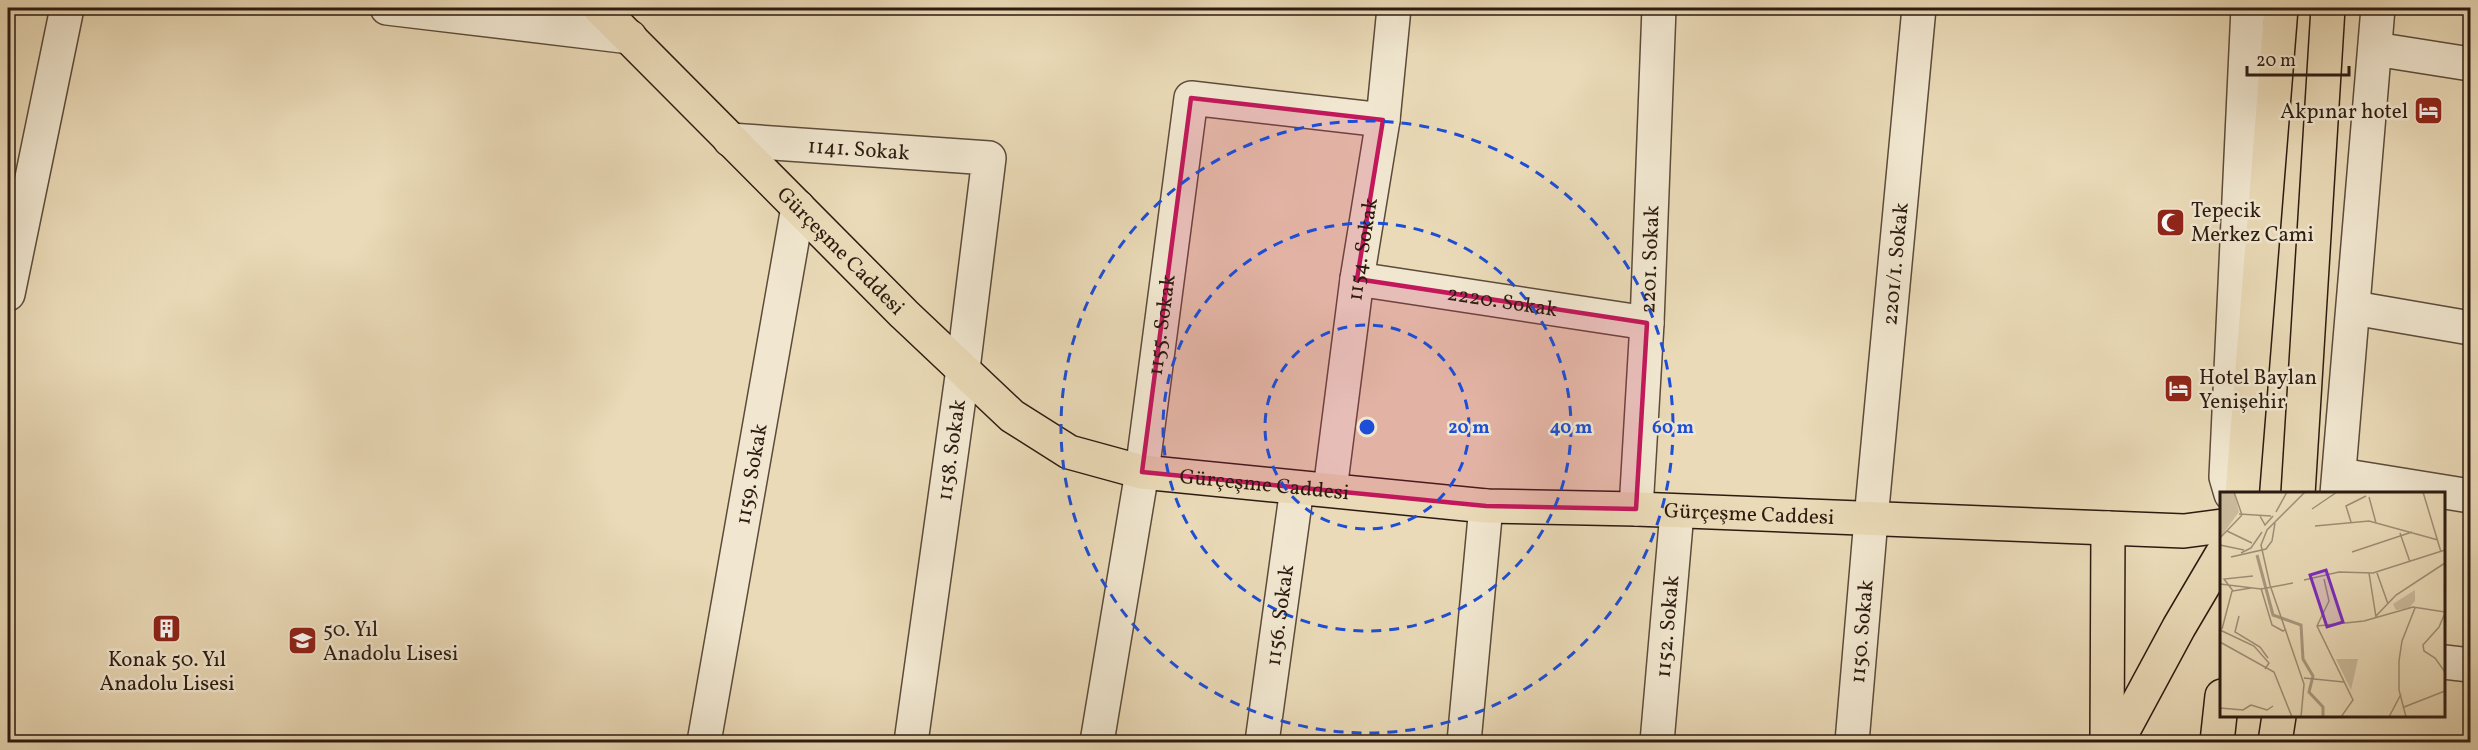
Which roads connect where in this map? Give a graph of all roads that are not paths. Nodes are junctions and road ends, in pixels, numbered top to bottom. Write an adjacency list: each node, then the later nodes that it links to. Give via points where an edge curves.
1 (67, 8): 17 (street)
2 (387, 8): 11 (street)
3 (600, 8): 11 (main road, Gürçeşme Caddesi)
4 (1394, 8): 14 (street, 1154. Sokak)
5 (1659, 8): 22 (street, 2201. Sokak)
6 (1919, 8): 38 (street, 2201/1. Sokak)
7 (2248, 8): 29 (street, via 2226,477)
8 (2281, 8): 30 (main road)
9 (2328, 8): 31 (main road)
10 (2378, 8): 12 (street)
11 (630, 37): 15 (main road, Gürçeşme Caddesi)
12 (2375, 49): 13 (street); 21 (street)
13 (2470, 64)
14 (1383, 120): 19 (street, 1154. Sokak); 25 (street, 1155. Sokak, via 1191,98)
15 (730, 140): 16 (street, 1141. Sokak); 18 (main road, Gürçeşme Caddesi)
16 (988, 158): 24 (street, 1158. Sokak)
17 (17, 203): 20 (street)
18 (798, 207): 24 (main road, Gürçeşme Caddesi); 46 (street, 1159. Sokak)
19 (1357, 279): 22 (street, 2220. Sokak); 28 (street, 1154. Sokak)
20 (8, 294)
21 (2354, 308): 23 (street); 26 (street)
22 (1647, 323): 36 (street, 2201. Sokak)
23 (2470, 328)
24 (963, 369): 25 (main road, Gürçeşme Caddesi, via 1012,416 1069,452); 47 (street, 1158. Sokak)
25 (1142, 472): 27 (main road, Gürçeşme Caddesi); 48 (street, 1155. Sokak)
26 (2339, 484): 32 (street)
27 (1297, 488): 28 (main road, Gürçeşme Caddesi); 49 (street, 1156. Sokak)
28 (1330, 490): 35 (main road, Gürçeşme Caddesi)
29 (2230, 492)
30 (2242, 492)
31 (2298, 492)
32 (2426, 492)
33 (2445, 494): 34 (street)
34 (2470, 496)
35 (1486, 506): 36 (main road, Gürçeşme Caddesi); 50 (street)
36 (1636, 509): 37 (main road, Gürçeşme Caddesi)
37 (1677, 512): 38 (main road, Gürçeşme Caddesi); 51 (street, 1152. Sokak)
38 (1871, 519): 40 (main road, Gürçeşme Caddesi); 52 (street, 1150. Sokak)
39 (2220, 526): 40 (main road, Gürçeşme Caddesi, via 2184,531)
40 (2108, 528): 53 (main road)
41 (2220, 557): 54 (main road)
42 (2445, 662): 43 (street)
43 (2470, 665)
44 (2220, 714): 55 (main road)
45 (2279, 717): 56 (main road)
46 (704, 742)
47 (911, 742)
48 (1097, 742)
49 (1262, 742)
50 (1464, 742)
51 (1657, 742)
52 (1852, 742)
53 (2107, 742)
54 (2117, 742)
55 (2217, 742)
56 (2275, 742)

